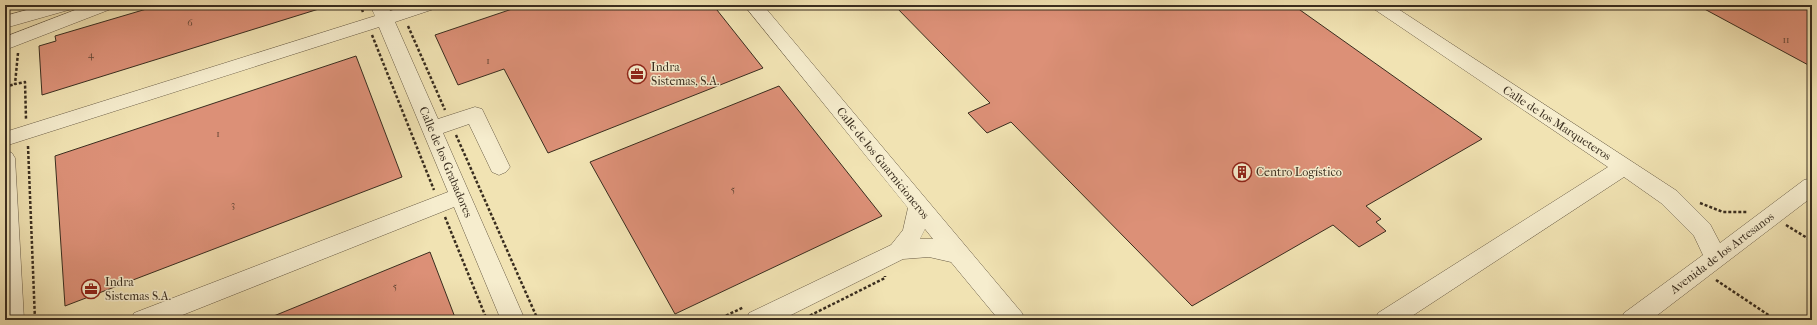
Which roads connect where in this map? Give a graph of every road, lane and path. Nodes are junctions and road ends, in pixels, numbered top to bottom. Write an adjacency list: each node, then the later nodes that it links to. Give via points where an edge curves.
1 (66, 5): 8 (street)
2 (80, 5): 10 (street)
3 (105, 5): 10 (street)
4 (428, 5): 7 (street)
5 (753, 5): 23 (street, Calle de los Guarnicioneros)
6 (1380, 5): 17 (street, Calle de los Marqueteros)
7 (377, 16): 14 (street, Calle de los Grabadores); 15 (street); 22 (path)
8 (5, 22)
9 (408, 26): 14 (path)
10 (10, 39): 11 (street, via 11,47)
11 (5, 58)
12 (15, 84): 13 (path)
13 (5, 87)
14 (442, 126): 18 (street, via 475,114); 20 (street, Calle de los Grabadores); 34 (path)
15 (5, 139)
16 (5, 158): 30 (street)
17 (1624, 166): 27 (street, Calle de los Marqueteros, via 1666,194 1690,216 1702,230); 38 (street)
18 (500, 167)
19 (1812, 186): 27 (street, Avenida de los Artesanos)
20 (461, 196): 22 (street); 33 (street, Calle de los Grabadores)
21 (1697, 201): 24 (path, via 1723,212)
22 (440, 204): 31 (street); 32 (path)
23 (919, 207): 25 (street, via 912,236); 26 (street, Calle de los Guarnicioneros)
24 (1749, 212)
25 (899, 251): 26 (street, via 922,247 943,249); 29 (street)
26 (959, 255): 37 (street, Calle de los Guarnicioneros)
27 (1709, 264): 39 (street, Avenida de los Artesanos); 40 (path)
28 (885, 273): 36 (path, via 886,278)
29 (752, 313): 35 (path)
30 (12, 320)
31 (143, 320)
32 (486, 320)
33 (513, 320)
34 (538, 320)
35 (717, 320)
36 (802, 320)
37 (1013, 320)
38 (1387, 320)
39 (1633, 320)
40 (1776, 320)

